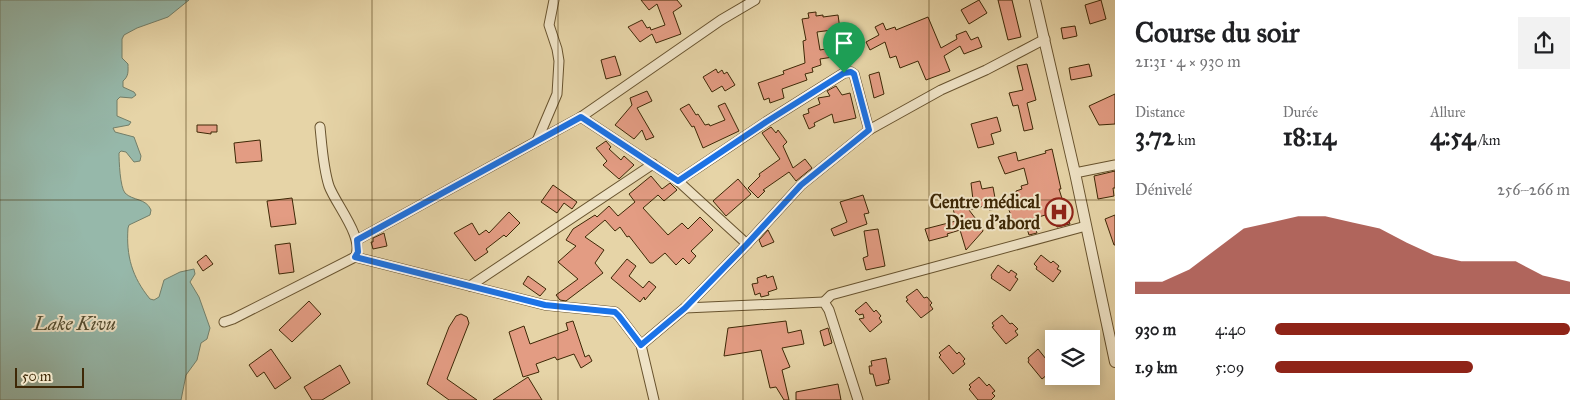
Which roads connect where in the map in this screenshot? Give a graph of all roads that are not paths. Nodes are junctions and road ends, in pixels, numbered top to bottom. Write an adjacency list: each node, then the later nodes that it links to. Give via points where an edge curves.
1 (554, 0): 8 (street, via 549,25 559,61 557,94)
2 (755, 0): 5 (street)
3 (1035, 0): 4 (street)
4 (1045, 39): 7 (street, via 933,94); 11 (street)
5 (581, 117): 8 (street); 9 (street)
6 (320, 128): 14 (street, via 329,183)
7 (869, 130): 12 (street, via 854,74 844,73); 15 (street, via 801,185)
8 (537, 141): 14 (street)
9 (653, 164): 12 (street); 17 (street)
10 (1115, 165): 11 (street)
11 (1075, 173): 13 (street)
12 (678, 181): 15 (street)
13 (1086, 226): 18 (street, via 831,295); 22 (street)
14 (357, 240): 16 (street)
15 (747, 244): 19 (street)
16 (355, 257): 17 (street); 20 (street)
17 (470, 286): 21 (street, via 549,306 615,312)
18 (824, 302): 19 (street); 24 (street)
19 (685, 308): 21 (street)
20 (224, 322)
21 (641, 345): 23 (street)
22 (1115, 362)
23 (654, 400)
24 (858, 400)

